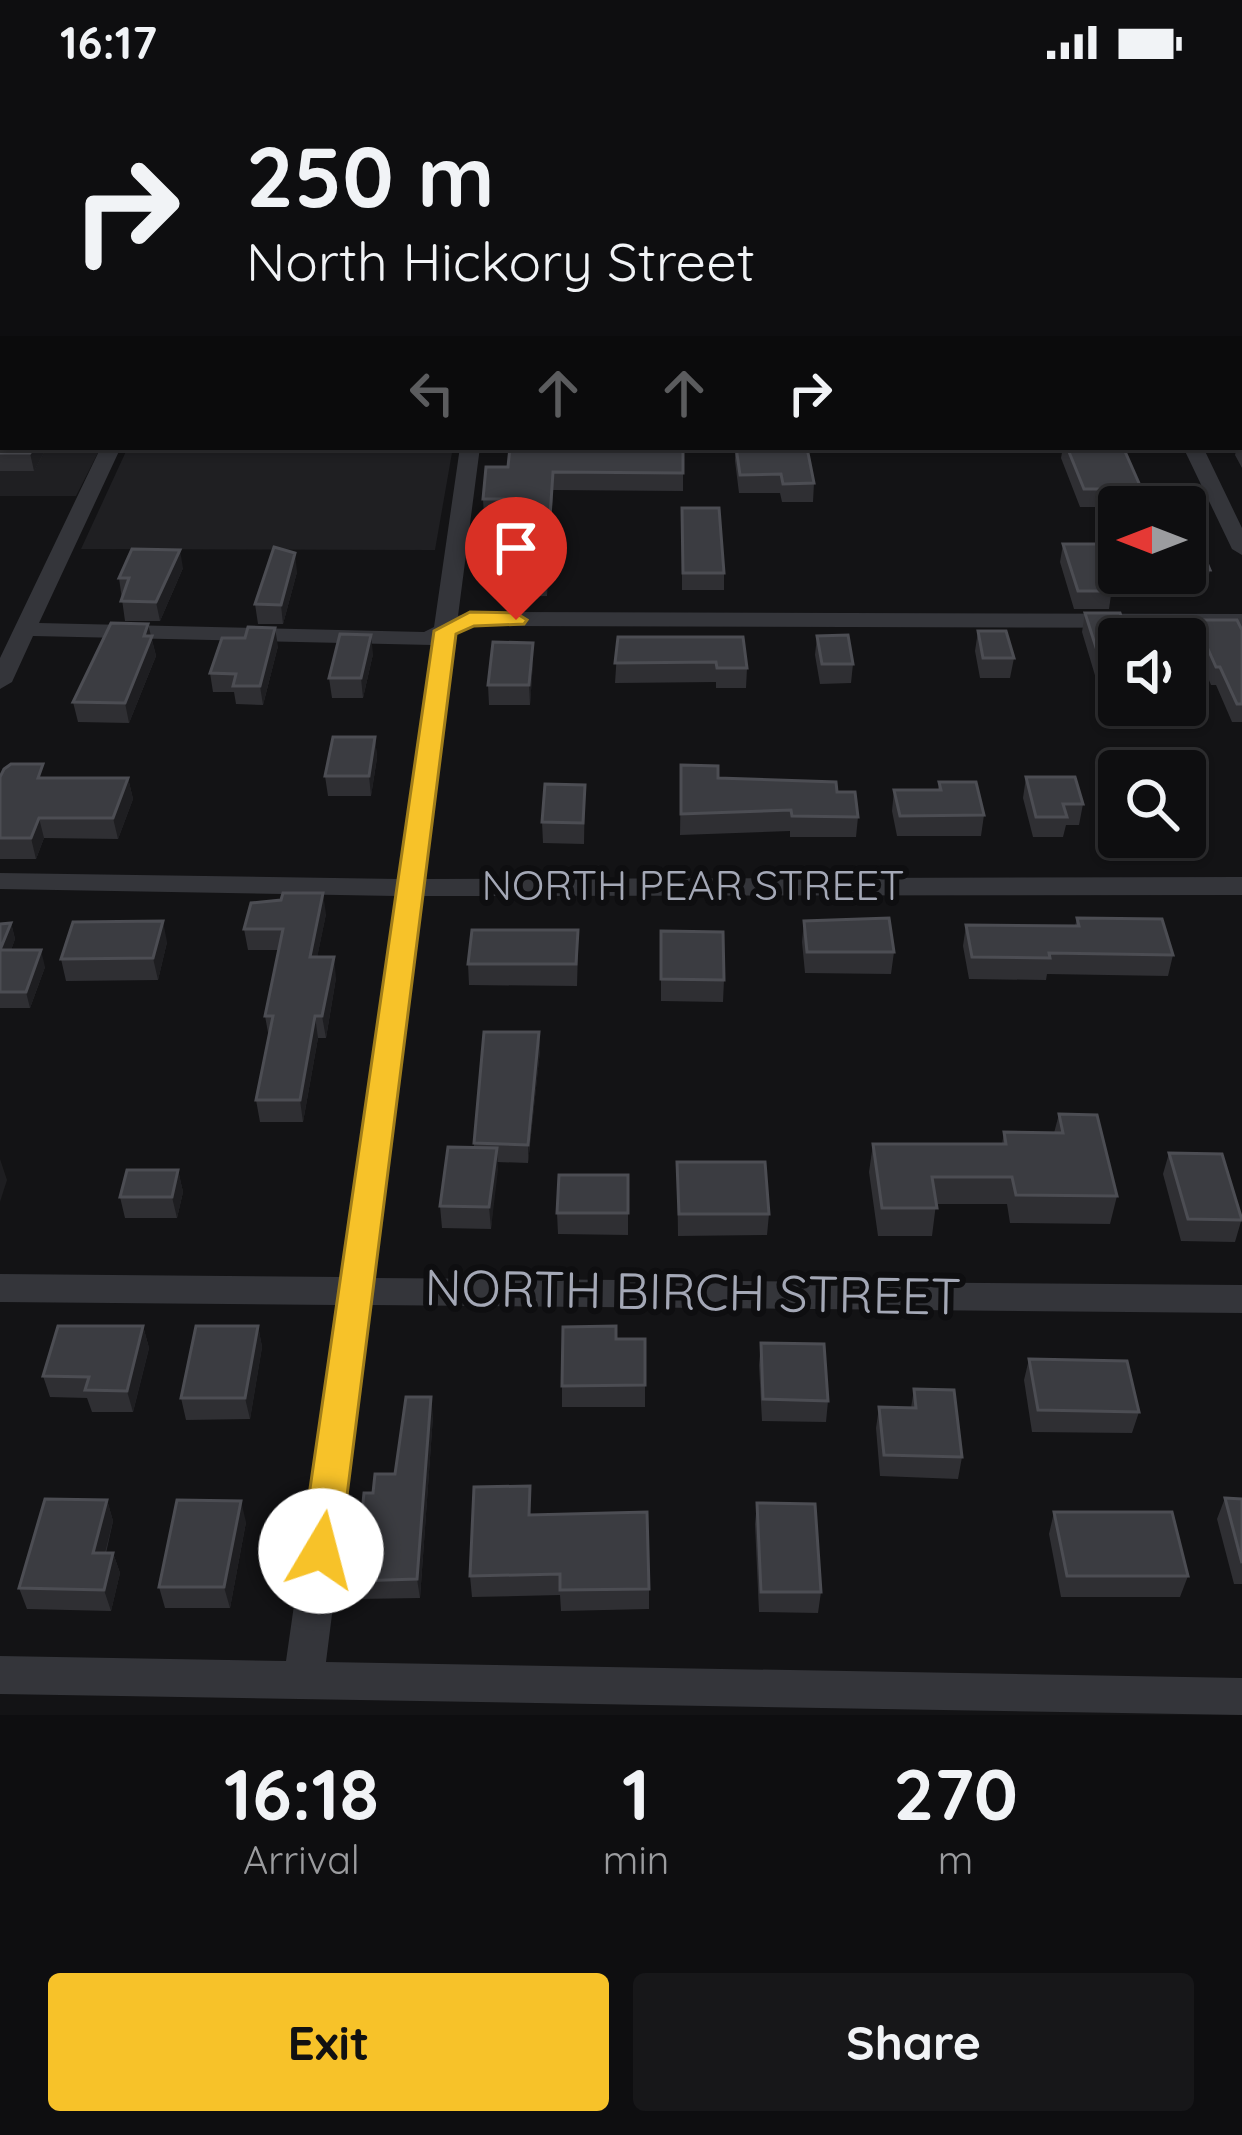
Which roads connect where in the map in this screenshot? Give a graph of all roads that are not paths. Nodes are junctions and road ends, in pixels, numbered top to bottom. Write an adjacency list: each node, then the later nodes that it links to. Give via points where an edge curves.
1 (110, 450): 6 (street)
2 (470, 450): 7 (street)
3 (1194, 450): 4 (street)
4 (1242, 549)
5 (1242, 621): 7 (street, via 470,619)
6 (25, 629): 7 (street, via 427,639); 8 (street)
7 (445, 631): 10 (street)
8 (0, 682)
9 (0, 881): 10 (street, NORTH PEAR STREET)
10 (410, 886): 11 (street, NORTH PEAR STREET); 13 (street)
11 (1242, 886)
12 (0, 1288): 13 (street, NORTH BIRCH STREET)
13 (356, 1289): 14 (street, NORTH BIRCH STREET); 16 (street)
14 (1242, 1299)
15 (0, 1675): 16 (street)
16 (303, 1682): 17 (street)
17 (1242, 1698)

